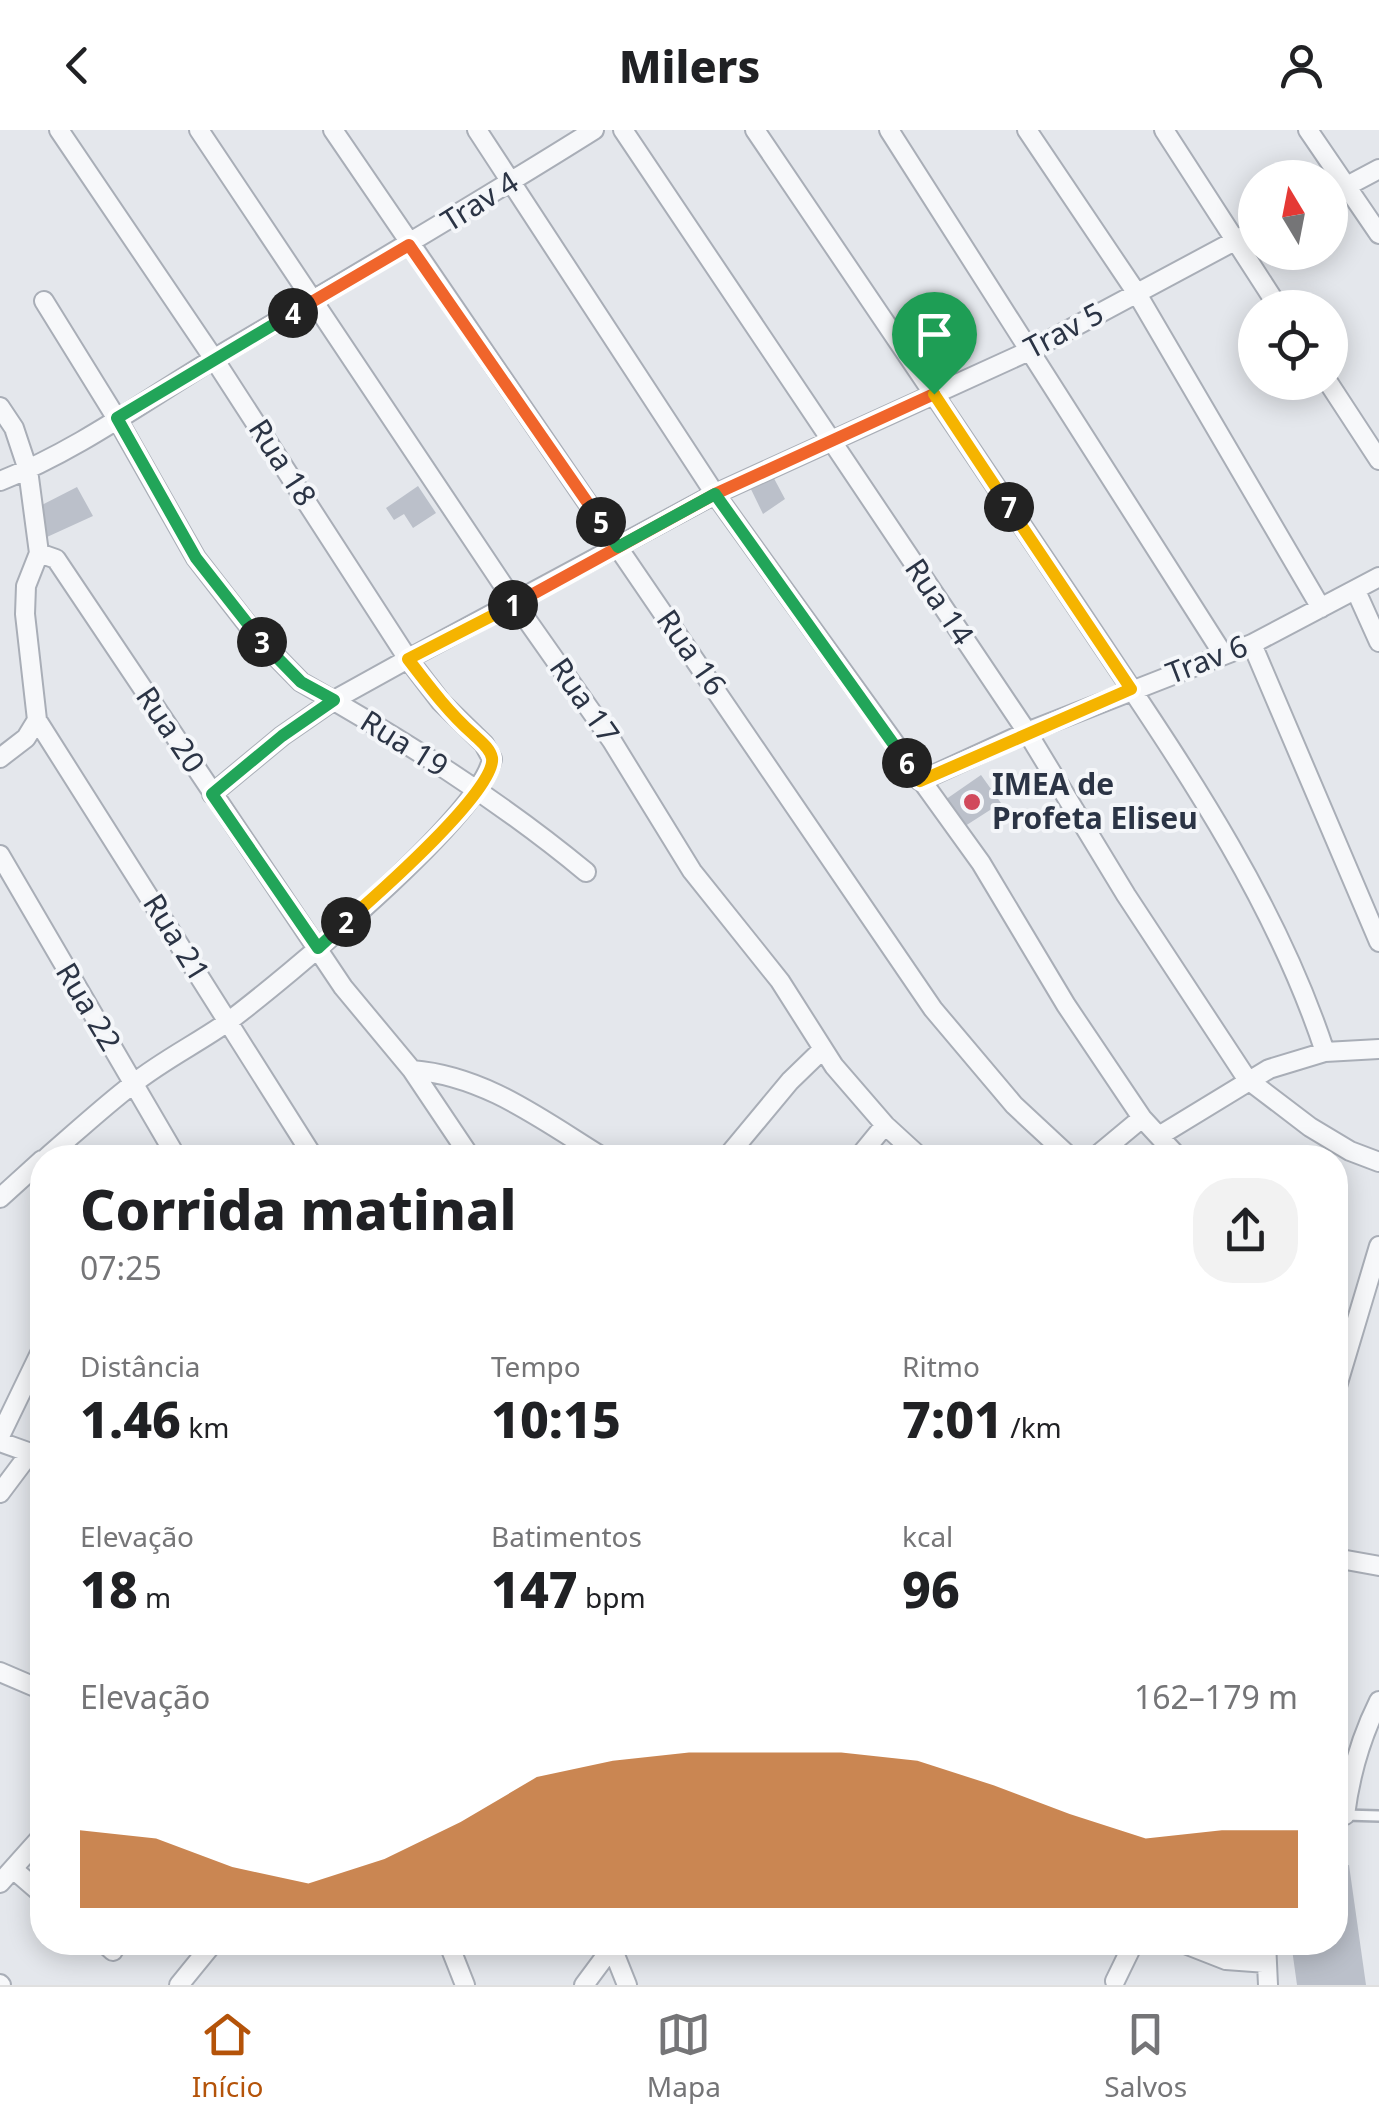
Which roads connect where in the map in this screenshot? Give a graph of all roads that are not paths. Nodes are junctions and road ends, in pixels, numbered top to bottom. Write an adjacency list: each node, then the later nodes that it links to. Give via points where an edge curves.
1 (59, 130): 26 (street, Rua 18)
2 (199, 130): 24 (street, Rua 17)
3 (333, 130): 20 (street, Rua 16)
4 (477, 130): 14 (street)
5 (594, 130): 14 (street, Trav 4)
6 (624, 130): 31 (street, Rua 14)
7 (755, 130): 27 (street)
8 (889, 130): 25 (street)
9 (1027, 130): 22 (street)
10 (1164, 130): 19 (street)
11 (1308, 130): 12 (street)
12 (1323, 160)
13 (1379, 169): 15 (street)
14 (512, 182): 20 (street, Trav 4); 35 (street)
15 (1348, 186)
16 (1348, 201): 17 (street)
17 (1379, 234)
18 (1238, 238): 19 (street, Trav 5)
19 (1234, 240): 21 (street); 22 (street, Trav 5)
20 (409, 245): 24 (street, Trav 4); 36 (street, Rua 16)
21 (1267, 290)
22 (1136, 292): 25 (street, Trav 5); 41 (street)
23 (44, 301): 30 (street, Rua 19)
24 (312, 301): 26 (street, Trav 4); 40 (street, Rua 17)
25 (1029, 351): 27 (street, Trav 5); 44 (street)
26 (214, 359): 30 (street, Trav 4); 45 (street, Rua 18)
27 (934, 394): 31 (street, Trav 5); 46 (street)
28 (1340, 400): 32 (street)
29 (0, 407): 33 (street)
30 (117, 418): 33 (street, Trav 4); 47 (street, Rua 19, via 196,558 228,600 284,666)
31 (830, 440): 35 (street, Trav 5); 49 (street, Rua 14)
32 (1379, 460)
33 (28, 470): 34 (street, Trav 4); 37 (street)
34 (0, 481)
35 (715, 494): 36 (street, Trav 5); 51 (street)
36 (618, 547): 40 (street, Trav 5); 76 (street, Rua 16, via 933,1009)
37 (39, 553): 48 (street, via 26,586 25,614); 53 (street, Rua 20, via 56,559)
38 (1379, 577): 39 (street, Trav 6)
39 (1356, 590): 41 (street, Trav 6); 42 (street)
40 (515, 604): 45 (street, Trav 5); 60 (street, Rua 17, via 692,870 780,981)
41 (1321, 608): 43 (street, Trav 6)
42 (1379, 642)
43 (1252, 644): 44 (street, Trav 6); 56 (street)
44 (1223, 654): 46 (street, Trav 6)
45 (408, 659): 47 (street, Trav 5); 52 (street, Rua 18, via 490,752 491,766)
46 (1131, 689): 49 (street, Trav 6); 61 (street, via 1247,878 1307,997)
47 (334, 700): 52 (street, Rua 19); 53 (street, Trav 5)
48 (38, 720): 50 (street); 58 (street, Rua 21)
49 (1027, 732): 51 (street, Trav 6); 63 (street, Rua 14)
50 (0, 758)
51 (920, 781): 65 (street, via 981,863)
52 (477, 791): 55 (street, Rua 19); 57 (street, via 418,857)
53 (212, 794): 57 (street, Rua 20)
54 (0, 854): 64 (street, Rua 22)
55 (586, 872)
56 (1379, 942)
57 (318, 948): 58 (street); 62 (street, Rua 20)
58 (229, 1020): 64 (street); 70 (street, Rua 21)
59 (1379, 1048): 61 (street)
60 (822, 1050): 66 (street, Rua 17); 73 (street)
61 (1325, 1052): 63 (street)
62 (412, 1070): 71 (street, Rua 20); 72 (street, via 473,1081)
63 (1247, 1079): 67 (street); 79 (street, Rua 14)
64 (135, 1082): 68 (street); 69 (street, Rua 22)
65 (1142, 1118): 67 (street); 77 (street)
66 (885, 1125): 74 (street); 75 (street, Rua 17)
67 (1158, 1136): 78 (street)
68 (62, 1145)
69 (171, 1145)
70 (306, 1145)
71 (463, 1145)
72 (582, 1145)
73 (737, 1145)
74 (869, 1145)
75 (907, 1145)
76 (1057, 1145)
77 (1110, 1145)
78 (1167, 1145)
79 (1340, 1145)
80 (1348, 1150): 81 (street, Rua 14)
81 (1379, 1162)
82 (30, 1172): 83 (street)
83 (0, 1198)
84 (1379, 1246): 85 (street)
85 (1348, 1350)
86 (30, 1375): 87 (street)
87 (0, 1439): 88 (street)
88 (30, 1452)
89 (30, 1461): 90 (street)
90 (0, 1493)
91 (1348, 1560): 92 (street)
92 (1379, 1566)
93 (0, 1672): 94 (street)
94 (30, 1685)
95 (1379, 1701): 96 (street)
96 (1348, 1788)
97 (1348, 1816): 98 (lane)
98 (1379, 1816)
99 (30, 1849): 100 (street)
100 (6, 1876): 101 (street)
101 (30, 1888)
102 (203, 1955): 111 (street)
103 (453, 1955): 112 (street)
104 (607, 1955): 113 (street)
105 (617, 1955): 114 (street)
106 (1128, 1955): 110 (street)
107 (1213, 1955): 109 (street)
108 (1267, 1955): 109 (street)
109 (1267, 1963): 115 (street)
110 (1115, 1981)
111 (179, 1985)
112 (465, 1985)
113 (584, 1985)
114 (627, 1985)
115 (1268, 1985)

